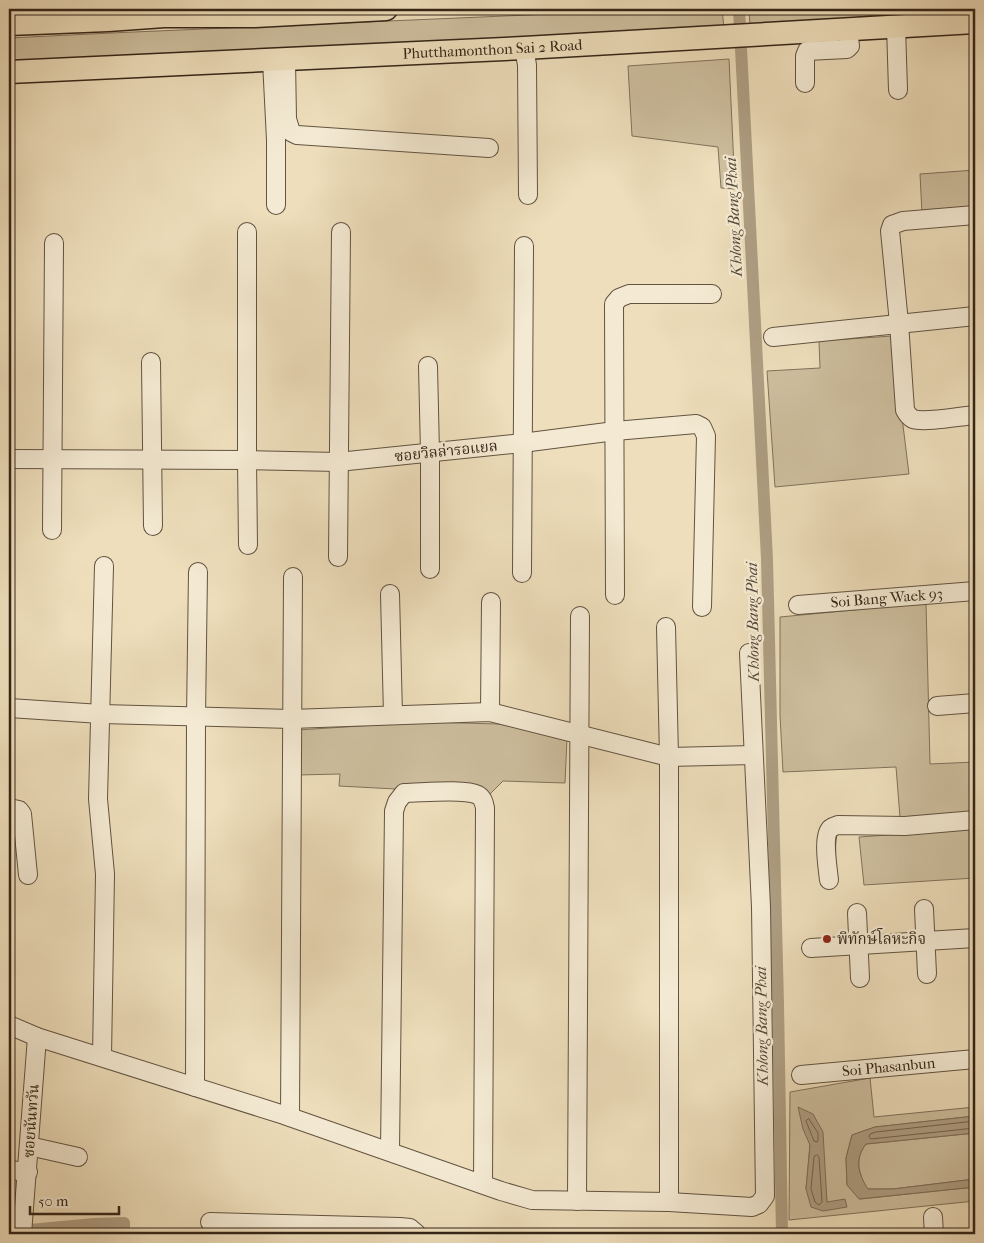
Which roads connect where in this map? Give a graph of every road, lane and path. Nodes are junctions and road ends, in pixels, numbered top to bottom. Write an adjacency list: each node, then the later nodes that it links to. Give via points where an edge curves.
1 (386, 9): 3 (main road)
2 (163, 12): 3 (main road); 4 (main road)
3 (255, 12)
4 (109, 14): 6 (main road)
5 (975, 22): 7 (main road, Phutthamonthon Sai 2 Road)
6 (9, 24)
7 (896, 26): 8 (main road, Phutthamonthon Sai 2 Road); 13 (street)
8 (848, 29): 9 (main road, Phutthamonthon Sai 2 Road); 12 (street, via 848,49 807,51)
9 (524, 48): 10 (main road, Phutthamonthon Sai 2 Road); 15 (street, via 527,65)
10 (279, 60): 11 (main road, Phutthamonthon Sai 2 Road); 14 (street, via 287,119 291,132 296,135); 16 (street)
11 (9, 72)
12 (805, 83)
13 (898, 90)
14 (489, 148)
15 (528, 195)
16 (276, 205)
17 (975, 215): 24 (street, via 903,221 892,225)
18 (247, 232): 35 (street)
19 (342, 232): 36 (street)
20 (54, 243): 33 (street)
21 (524, 246): 30 (street)
22 (712, 294): 29 (street, via 629,294 614,304)
23 (975, 316): 24 (street)
24 (899, 323): 25 (street); 28 (street, via 908,415 922,420)
25 (773, 336)
26 (151, 362): 34 (street)
27 (428, 366): 31 (street)
28 (975, 415)
29 (615, 431): 30 (street, ซอยวิลล่ารอแยล); 48 (street); 51 (street, ซอยวิลล่ารอแยล, via 696,424 702,427 706,436)
30 (522, 443): 31 (street, ซอยวิลล่ารอแยล); 44 (street)
31 (430, 453): 36 (street, ซอยวิลล่ารอแยล); 42 (street)
32 (9, 459): 33 (street, ซอยวิลล่ารอแยล)
33 (52, 459): 34 (street, ซอยวิลล่ารอแยล); 38 (street)
34 (154, 459): 35 (street, ซอยวิลล่ารอแยล); 37 (street)
35 (246, 460): 36 (street, ซอยวิลล่ารอแยล); 39 (street)
36 (338, 462): 40 (street)
37 (154, 526)
38 (52, 530)
39 (248, 545)
40 (338, 557)
41 (104, 566): 59 (street)
42 (430, 569)
43 (198, 572): 61 (street)
44 (522, 573)
45 (293, 577): 62 (street)
46 (975, 591): 50 (street, Soi Bang Waek 93)
47 (390, 594): 60 (street)
48 (615, 595)
49 (491, 602): 58 (street)
50 (798, 605)
51 (702, 607)
52 (580, 616): 63 (street)
53 (666, 627): 65 (street)
54 (749, 652): 64 (street)
55 (975, 703): 56 (street)
56 (937, 706)
57 (9, 708): 59 (street)
58 (490, 712): 60 (street); 63 (street)
59 (101, 714): 61 (street); 80 (street, via 98,799 105,874)
60 (393, 715): 62 (street)
61 (196, 717): 62 (street); 83 (street)
62 (291, 720): 84 (street)
63 (579, 734): 65 (street); 91 (street)
64 (754, 755): 65 (street); 92 (street, via 761,907 765,1196 752,1207)
65 (669, 757): 92 (street)
66 (9, 808): 68 (street, via 22,814)
67 (975, 820): 69 (street, via 905,826 838,825 827,834)
68 (28, 875)
69 (829, 880)
70 (924, 909): 73 (street)
71 (857, 913): 74 (street)
72 (975, 938): 73 (street)
73 (926, 942): 74 (street); 76 (street)
74 (858, 946): 75 (street); 77 (street)
75 (811, 948)
76 (927, 974)
77 (860, 978)
78 (9, 1025): 79 (street)
79 (37, 1037): 80 (street); 85 (street, ซอยนันทวัน)
80 (102, 1057): 83 (street)
81 (975, 1058): 82 (street, Soi Phasanbun)
82 (801, 1076)
83 (195, 1087): 84 (street)
84 (290, 1117): 86 (street)
85 (29, 1146): 87 (street); 89 (street, ซอยนันทวัน)
86 (390, 1151): 90 (street); 90 (street, via 394,811 404,793 468,792 480,796 485,808)
87 (78, 1157)
88 (9, 1170): 89 (street)
89 (28, 1172): 96 (street, ซอยนันทวัน)
90 (483, 1184): 91 (street, via 532,1200)
91 (577, 1201): 92 (street)
92 (669, 1202)
93 (210, 1222): 94 (street)
94 (274, 1229): 95 (street)
95 (301, 1230): 97 (street, via 400,1227 410,1228)
96 (22, 1234)
97 (417, 1234)

